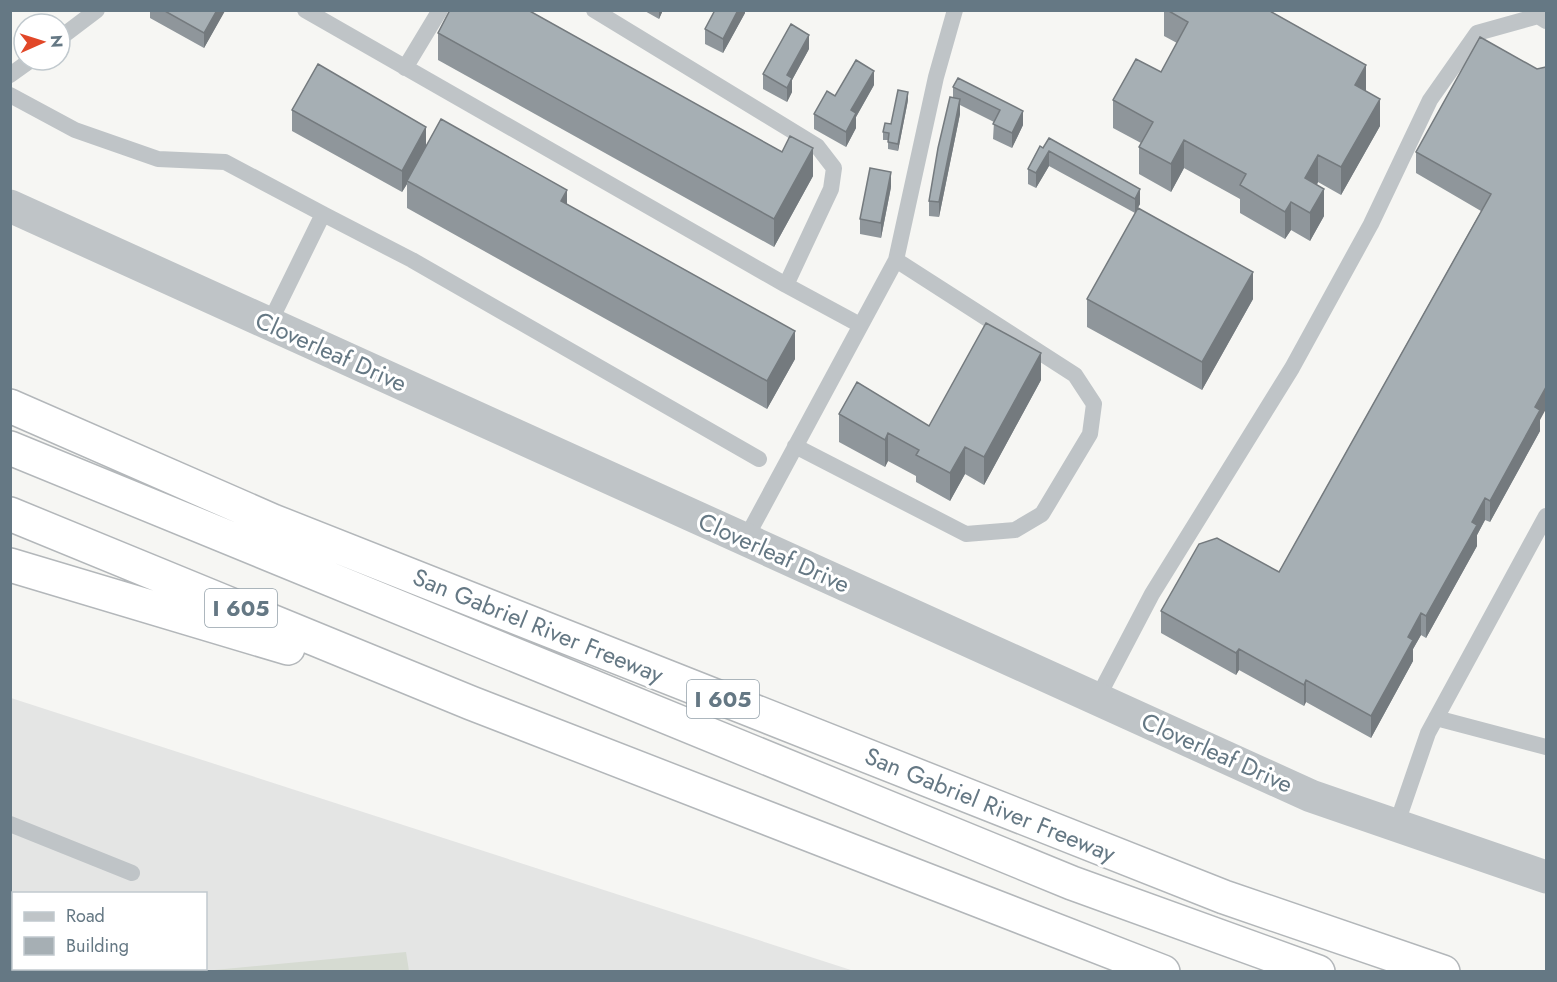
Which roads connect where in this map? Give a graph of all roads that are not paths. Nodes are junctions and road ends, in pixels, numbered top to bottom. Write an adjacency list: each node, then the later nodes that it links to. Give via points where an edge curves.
1 (97, 10): 7 (lane)
2 (305, 10): 8 (lane)
3 (440, 10): 8 (lane)
4 (594, 10): 13 (lane, via 817,146 834,168 831,189)
5 (955, 10): 12 (lane, via 936,76)
6 (1546, 21): 25 (lane, via 1538,16 1477,33 1430,100 1371,224 1297,358 1152,594)
7 (72, 29)
8 (405, 68): 13 (lane)
9 (10, 95): 11 (lane, via 75,130 158,159 225,162)
10 (10, 206): 14 (street, Cloverleaf Drive)
11 (323, 214): 14 (lane); 19 (lane, via 412,260)
12 (896, 260): 15 (lane); 17 (lane, via 1076,375 1094,404 1090,434 1042,514 1015,530 966,534)
13 (786, 285): 15 (lane)
14 (269, 324): 23 (street, Cloverleaf Drive)
15 (860, 325): 17 (lane)
16 (10, 406): 36 (highway, San Gabriel River Freeway / I 605, via 317,539 1224,897)
17 (795, 446): 23 (lane)
18 (10, 448): 35 (highway, via 1072,883)
19 (759, 459)
20 (10, 472): 34 (highway, via 823,804)
21 (10, 514): 26 (highway, I 605)
22 (1546, 517): 27 (lane)
23 (745, 540): 25 (street, Cloverleaf Drive)
24 (10, 565): 26 (highway)
25 (1097, 699): 30 (street, Cloverleaf Drive, via 1311,796)
26 (471, 703): 33 (highway, I 605)
27 (1437, 718): 28 (lane); 30 (lane)
28 (1546, 747)
29 (10, 824): 31 (lane)
30 (1396, 826): 32 (street, Cloverleaf Drive)
31 (132, 873)
32 (1546, 877)
33 (1163, 972)
34 (1260, 972)
35 (1318, 972)
36 (1443, 972)

